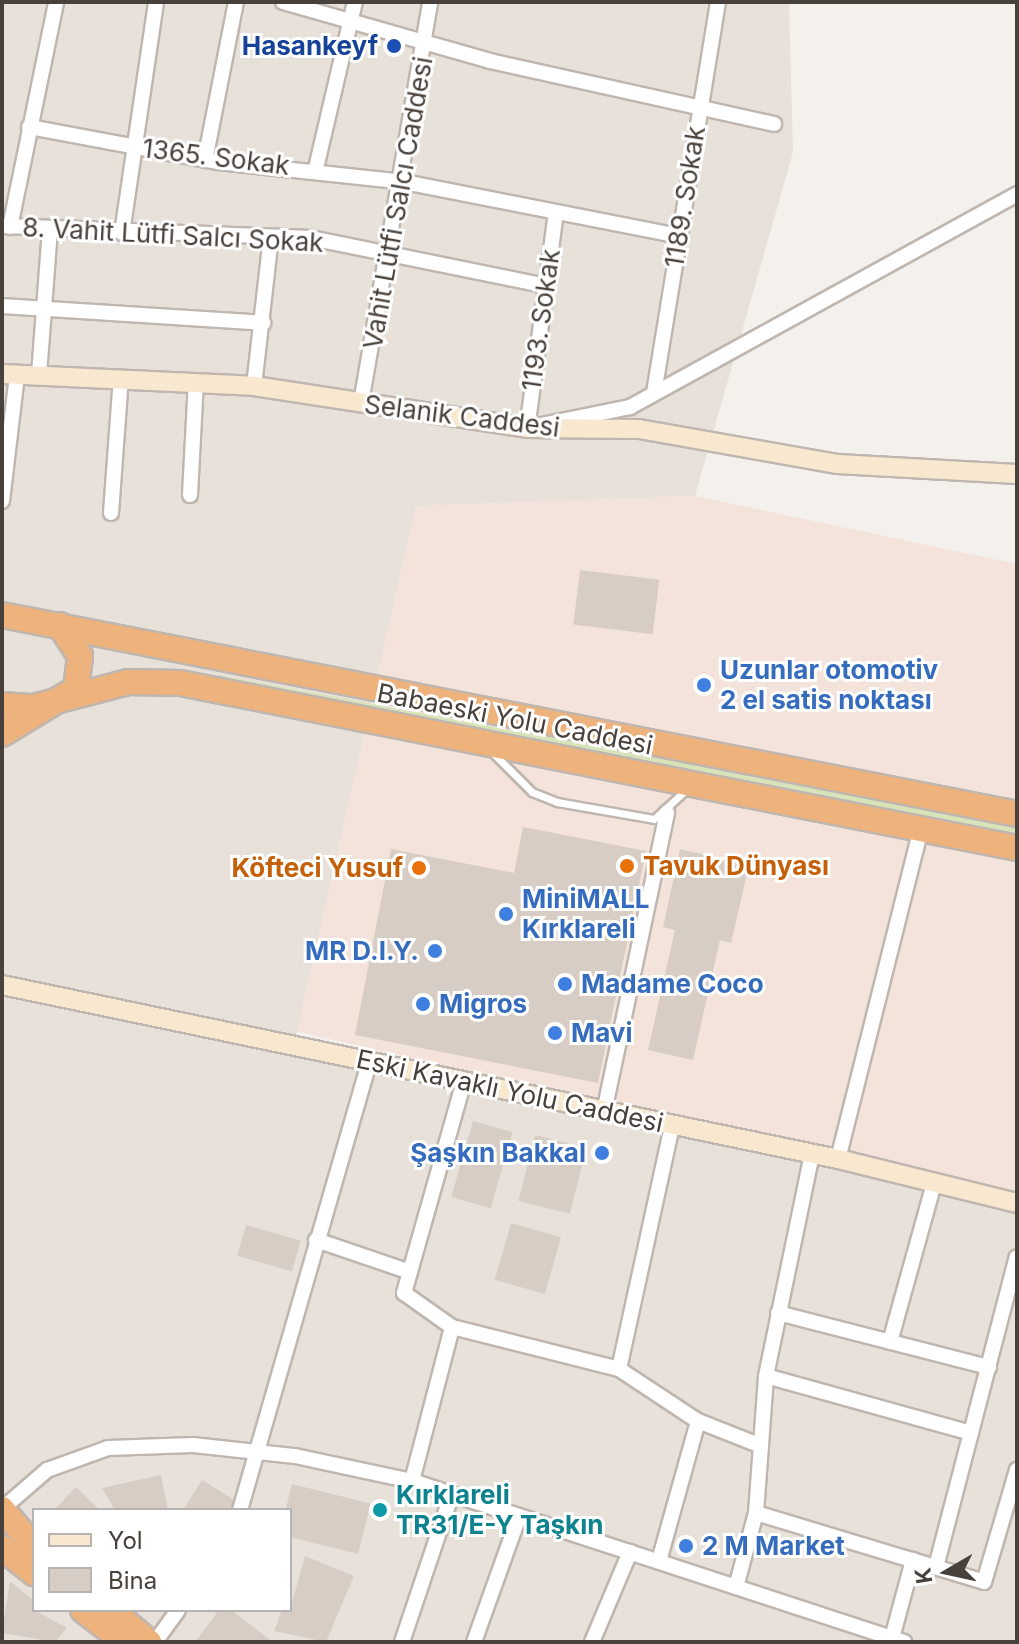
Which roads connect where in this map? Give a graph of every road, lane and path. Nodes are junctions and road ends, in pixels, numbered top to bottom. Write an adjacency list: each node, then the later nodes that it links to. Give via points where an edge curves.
1 (56, 2): 12 (street)
2 (156, 2): 13 (street)
3 (236, 2): 14 (street)
4 (283, 2): 8 (street)
5 (355, 2): 8 (street)
6 (430, 2): 9 (street, Vahit Lütfi Salcı Caddesi)
7 (718, 2): 10 (street, 1189. Sokak)
8 (348, 26): 9 (street); 15 (street)
9 (426, 45): 10 (street); 16 (street, Vahit Lütfi Salcı Caddesi)
10 (699, 107): 11 (street); 22 (street, 1189. Sokak)
11 (774, 124)
12 (29, 127): 13 (street, 1365. Sokak); 19 (street)
13 (134, 148): 14 (street, 1365. Sokak); 21 (street)
14 (205, 160): 15 (street, 1365. Sokak)
15 (316, 168): 16 (street, 1365. Sokak)
16 (404, 182): 18 (street, 1365. Sokak); 24 (street, Vahit Lütfi Salcı Caddesi)
17 (1017, 194): 34 (street)
18 (556, 212): 22 (street, 1365. Sokak); 25 (street, 1193. Sokak)
19 (6, 226): 20 (street, 8. Vahit Lütfi Salcı Sokak)
20 (50, 230): 21 (street, 8. Vahit Lütfi Salcı Sokak); 27 (street)
21 (122, 233): 23 (street, 8. Vahit Lütfi Salcı Sokak)
22 (679, 236): 34 (street, 1189. Sokak)
23 (271, 237): 24 (street, 8. Vahit Lütfi Salcı Sokak); 28 (street)
24 (390, 255): 25 (street, 8. Vahit Lütfi Salcı Sokak); 35 (street, Vahit Lütfi Salcı Caddesi)
25 (546, 286): 36 (street, 1193. Sokak)
26 (2, 306): 27 (street)
27 (47, 308): 28 (street); 30 (street)
28 (263, 323): 33 (street)
29 (10, 374): 30 (street, Selanik Caddesi); 39 (street)
30 (39, 375): 31 (street, Selanik Caddesi)
31 (121, 378): 32 (street, Selanik Caddesi); 40 (street)
32 (196, 382): 33 (street, Selanik Caddesi); 38 (street)
33 (254, 386): 35 (street, Selanik Caddesi)
34 (654, 393): 36 (street, via 630,407)
35 (361, 403): 36 (street, Selanik Caddesi)
36 (527, 428): 37 (street, Selanik Caddesi, via 639,429 838,464)
37 (1017, 474)
38 (190, 495)
39 (2, 501)
40 (111, 513)
41 (2, 615): 42 (highway, Babaeski Yolu Caddesi)
42 (60, 625): 43 (highway, via 80,656 80,679); 49 (highway, Babaeski Yolu Caddesi)
43 (70, 696): 44 (highway, Babaeski Yolu Caddesi, via 33,707); 45 (highway); 46 (highway, Babaeski Yolu Caddesi, via 128,682 180,683)
44 (2, 705)
45 (2, 734)
46 (480, 741): 47 (highway, Babaeski Yolu Caddesi); 48 (lane, via 532,792 557,802 654,819)
47 (693, 782): 48 (lane); 50 (highway, Babaeski Yolu Caddesi)
48 (667, 813): 55 (street)
49 (1017, 814)
50 (921, 828): 51 (highway, Babaeski Yolu Caddesi); 58 (street)
51 (1017, 848)
52 (2, 985): 53 (street, Eski Kavaklı Yolu Caddesi)
53 (369, 1062): 54 (street, Eski Kavaklı Yolu Caddesi); 61 (street)
54 (464, 1081): 55 (street, Eski Kavaklı Yolu Caddesi); 63 (street)
55 (604, 1112): 56 (street, Eski Kavaklı Yolu Caddesi)
56 (672, 1125): 57 (street, Eski Kavaklı Yolu Caddesi); 68 (street)
57 (812, 1153): 58 (street, Eski Kavaklı Yolu Caddesi); 64 (street)
58 (838, 1159): 59 (street, Eski Kavaklı Yolu Caddesi)
59 (934, 1183): 60 (street, Eski Kavaklı Yolu Caddesi); 66 (street)
60 (1017, 1203)
61 (316, 1240): 63 (street); 73 (street)
62 (1017, 1257): 67 (street)
63 (407, 1271): 65 (street, via 404,1293)
64 (778, 1313): 66 (street); 69 (street)
65 (452, 1327): 68 (street); 75 (street)
66 (890, 1342): 67 (street)
67 (989, 1367): 71 (street)
68 (619, 1369): 70 (street)
69 (766, 1376): 71 (street); 72 (street)
70 (698, 1421): 72 (street); 84 (street)
71 (971, 1433): 85 (street)
72 (761, 1446): 78 (street)
73 (260, 1452): 75 (street); 77 (street); 80 (street, via 153,1443 108,1448 47,1470)
74 (1017, 1470): 85 (street, via 984,1582)
75 (412, 1481): 76 (street)
76 (451, 1496): 79 (street); 95 (street)
77 (241, 1508)
78 (756, 1513): 83 (street); 87 (street)
79 (518, 1519): 82 (street); 96 (street)
80 (4, 1525): 81 (highway); 86 (highway)
81 (32, 1546)
82 (630, 1552): 84 (street); 97 (street)
83 (913, 1560): 85 (street); 91 (street)
84 (659, 1561): 87 (street)
85 (936, 1567)
86 (32, 1570)
87 (736, 1587): 91 (street)
88 (86, 1612): 92 (highway)
89 (113, 1612): 93 (highway)
90 (177, 1612): 94 (street)
91 (898, 1640)
92 (125, 1642)
93 (149, 1642)
94 (155, 1642)
95 (402, 1642)
96 (474, 1642)
97 (592, 1642)

